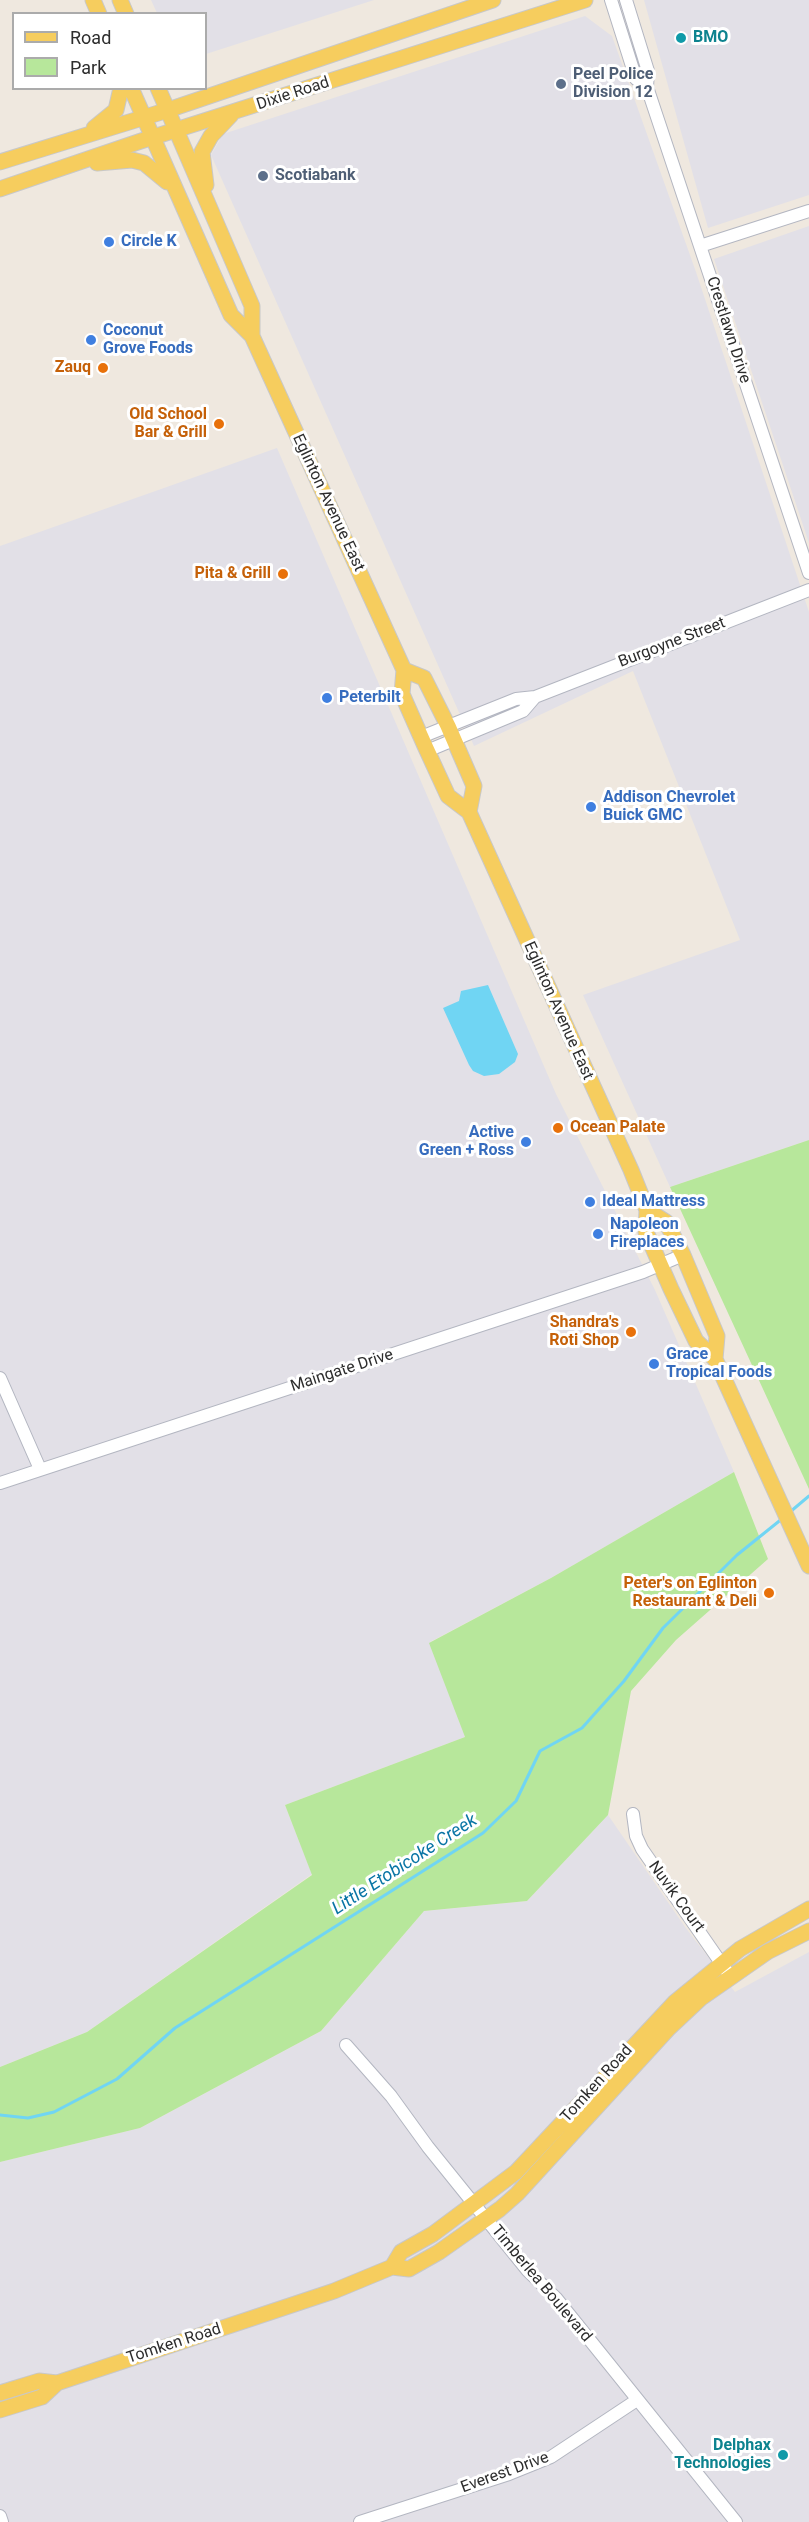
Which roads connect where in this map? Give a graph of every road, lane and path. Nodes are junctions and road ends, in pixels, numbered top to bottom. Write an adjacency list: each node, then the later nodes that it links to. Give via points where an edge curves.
1 (493, 0): 5 (main road, Dixie Road)
2 (585, 0): 12 (main road, Dixie Road)
3 (611, 0): 7 (street, Crestlawn Drive, via 636,79)
4 (626, 0): 7 (street, Crestlawn Drive, via 648,71)
5 (246, 84): 6 (main road); 11 (main road, Dixie Road)
6 (207, 87)
7 (647, 87): 23 (street, Crestlawn Drive)
8 (121, 90): 15 (main road, via 116,110)
9 (132, 90): 13 (main road, Eglinton Avenue East)
10 (159, 90): 11 (main road, Eglinton Avenue East)
11 (168, 110): 13 (main road, Dixie Road); 14 (main road, Eglinton Avenue East)
12 (233, 114): 14 (main road, Dixie Road); 21 (main road, via 211,136 202,152)
13 (143, 118): 15 (main road, Dixie Road); 16 (main road, Eglinton Avenue East)
14 (174, 131): 16 (main road, Dixie Road); 21 (main road, Eglinton Avenue East)
15 (81, 136): 17 (main road, Dixie Road)
16 (152, 138): 18 (main road, Dixie Road); 20 (main road, Eglinton Avenue East)
17 (0, 162)
18 (68, 167): 19 (main road, Dixie Road); 20 (main road, via 132,160 154,169)
19 (0, 189)
20 (177, 190): 24 (main road, Eglinton Avenue East, via 231,315)
21 (210, 205): 24 (main road, Eglinton Avenue East, via 252,306)
22 (809, 212): 23 (street)
23 (700, 246): 25 (street, Crestlawn Drive)
24 (252, 336): 27 (main road, Eglinton Avenue East)
25 (809, 573)
26 (809, 590): 28 (street, Burgoyne Street, via 535,697 524,711)
27 (404, 670): 28 (main road, via 424,678); 29 (main road, Eglinton Avenue East, via 402,694)
28 (451, 733): 29 (street, Burgoyne Street); 30 (street, Burgoyne Street); 31 (main road, via 474,786)
29 (421, 737): 30 (main road, Eglinton Avenue East)
30 (427, 751): 31 (main road, Eglinton Avenue East, via 448,796)
31 (469, 812): 32 (main road, Eglinton Avenue East)
32 (647, 1210): 33 (main road, Eglinton Avenue East, via 666,1222); 34 (main road, Eglinton Avenue East, via 646,1232)
33 (683, 1255): 34 (street, Maingate Drive); 35 (main road, Eglinton Avenue East, via 717,1335)
34 (662, 1265): 35 (main road, Eglinton Avenue East, via 696,1341); 37 (street, Maingate Drive)
35 (715, 1359): 39 (main road, Eglinton Avenue East)
36 (0, 1378): 37 (street)
37 (40, 1468): 38 (street, Maingate Drive)
38 (0, 1483)
39 (809, 1566)
40 (633, 1814): 43 (street, Nuvik Court, via 642,1849)
41 (809, 1909): 43 (main road, Tomken Road)
42 (809, 1931): 44 (main road, Tomken Road)
43 (721, 1962): 44 (street, Nuvik Court); 46 (main road, Tomken Road, via 649,2028 516,2172)
44 (730, 1976): 47 (main road, Tomken Road, via 669,2028 540,2171)
45 (346, 2045): 46 (street, Timberlea Boulevard, via 392,2096)
46 (475, 2204): 47 (street, Timberlea Boulevard); 48 (main road, Tomken Road, via 401,2252)
47 (487, 2219): 48 (main road, Tomken Road, via 409,2269); 51 (street, Timberlea Boulevard)
48 (392, 2267): 49 (main road, Tomken Road, via 334,2291)
49 (57, 2383): 50 (main road, Tomken Road, via 39,2381); 52 (main road, Tomken Road, via 42,2397)
50 (0, 2393)
51 (637, 2400): 55 (street, Everest Drive, via 551,2457); 56 (street, Timberlea Boulevard)
52 (0, 2410)
53 (0, 2516): 54 (street)
54 (2, 2522)
55 (360, 2522)
56 (736, 2522)

